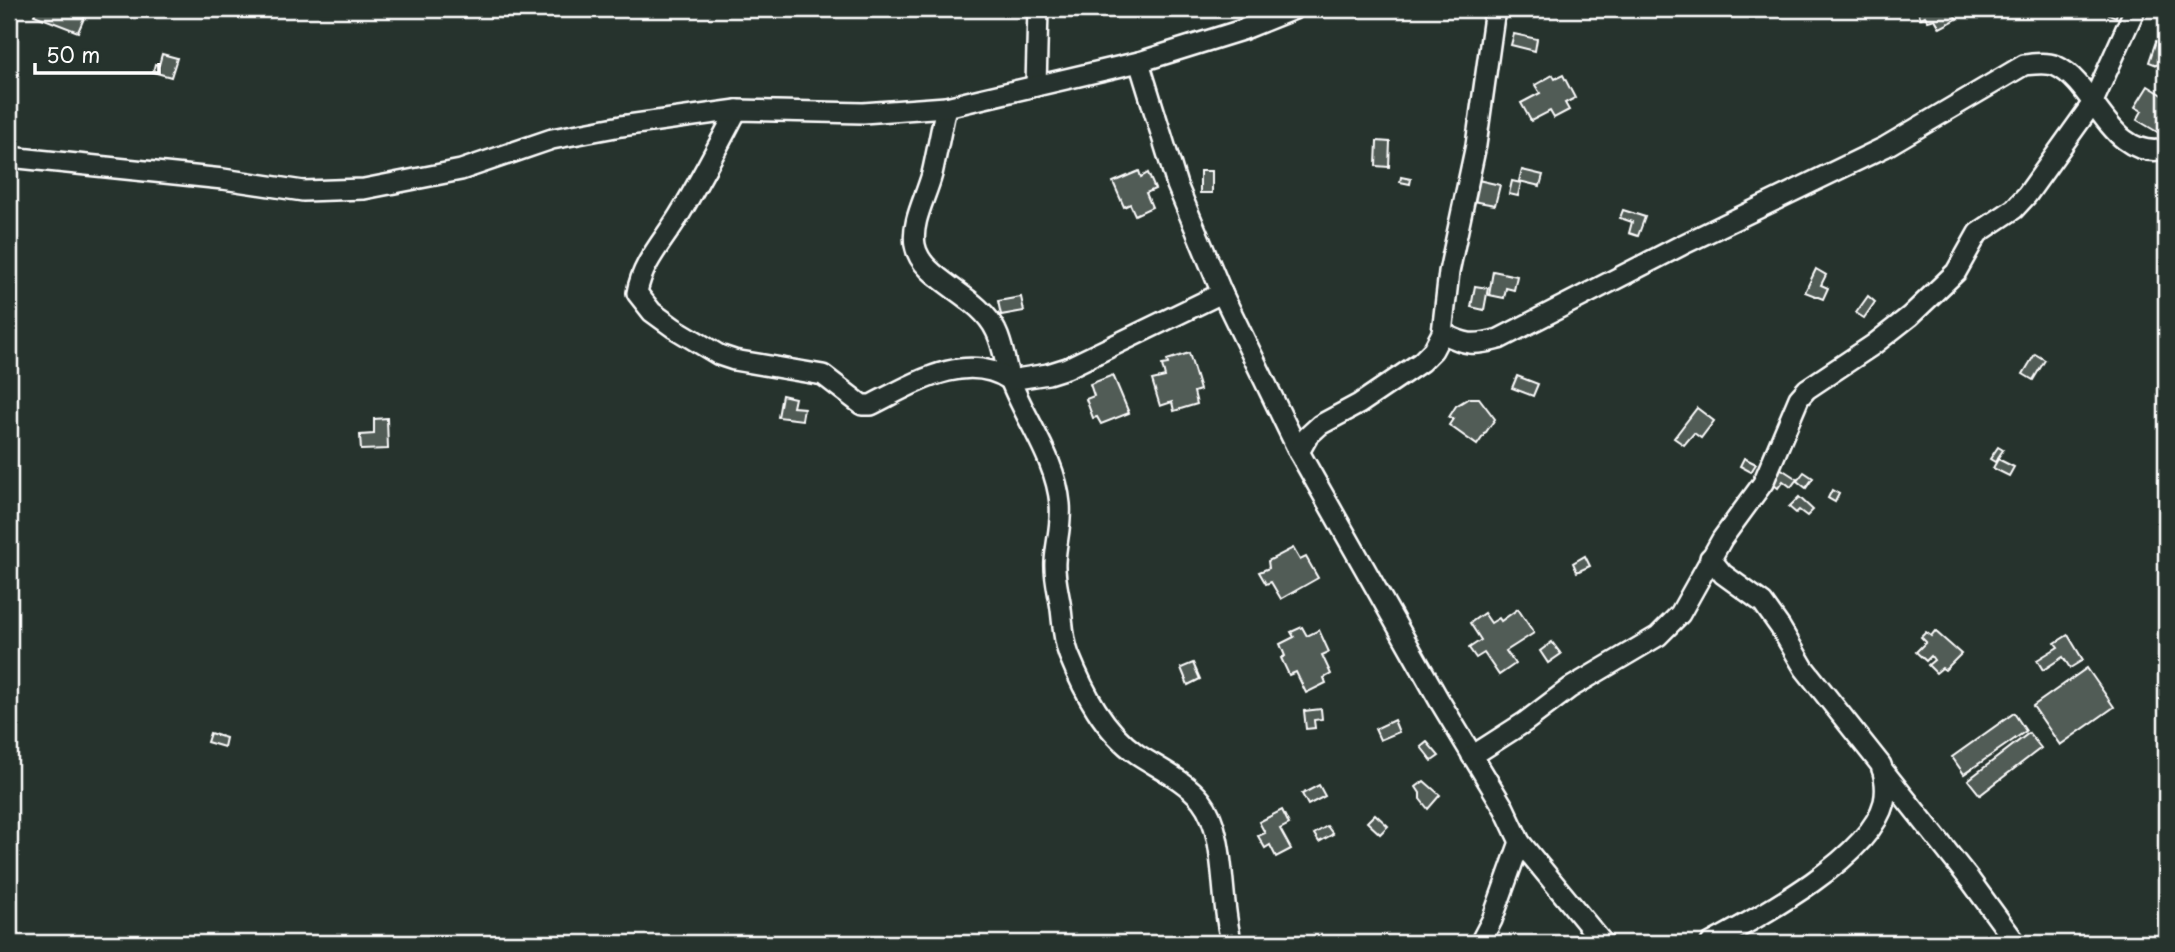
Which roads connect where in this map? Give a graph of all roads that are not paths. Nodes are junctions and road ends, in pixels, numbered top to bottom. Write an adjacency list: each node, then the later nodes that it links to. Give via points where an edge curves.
1 (1038, 9): 6 (street)
2 (1294, 9): 5 (street)
3 (1495, 9): 13 (street)
4 (2135, 9): 7 (street)
5 (1139, 62): 6 (street); 12 (street, via 1177,185)
6 (1036, 86): 8 (street)
7 (2092, 104): 10 (street, via 2130,144 2151,152); 13 (street, via 2070,75 2054,65 2024,65 1885,147 1499,339 1477,345); 16 (street, via 2027,195 1978,233 1956,272 1891,332 1799,398 1763,483)
8 (946, 107): 9 (street, via 863,113); 14 (street, via 932,175 914,230 917,255 923,265 989,318)
9 (737, 110): 11 (street, via 552,139 461,170 364,190 303,191); 14 (street, via 645,268 637,293 643,304 719,355 823,375 862,405 871,405 929,376 965,368 986,369)
10 (2166, 149)
11 (9, 157)
12 (1222, 293): 14 (street, via 1067,368); 15 (street)
13 (1442, 333): 15 (street, via 1421,362 1320,425)
14 (1010, 380): 20 (street, via 1057,483 1060,531 1055,584 1069,655 1095,709 1112,732 1186,786 1210,815)
15 (1298, 452): 17 (street)
16 (1710, 558): 17 (street, via 1680,614 1658,636 1570,688); 18 (street, via 1763,603 1804,668)
17 (1472, 756): 19 (street)
18 (1882, 769): 23 (street, via 1884,802 1876,821 1839,862); 24 (street)
19 (1520, 842): 21 (street); 22 (street)
20 (1232, 943)
21 (1480, 943)
22 (1603, 943)
23 (1711, 943)
24 (2016, 943)

